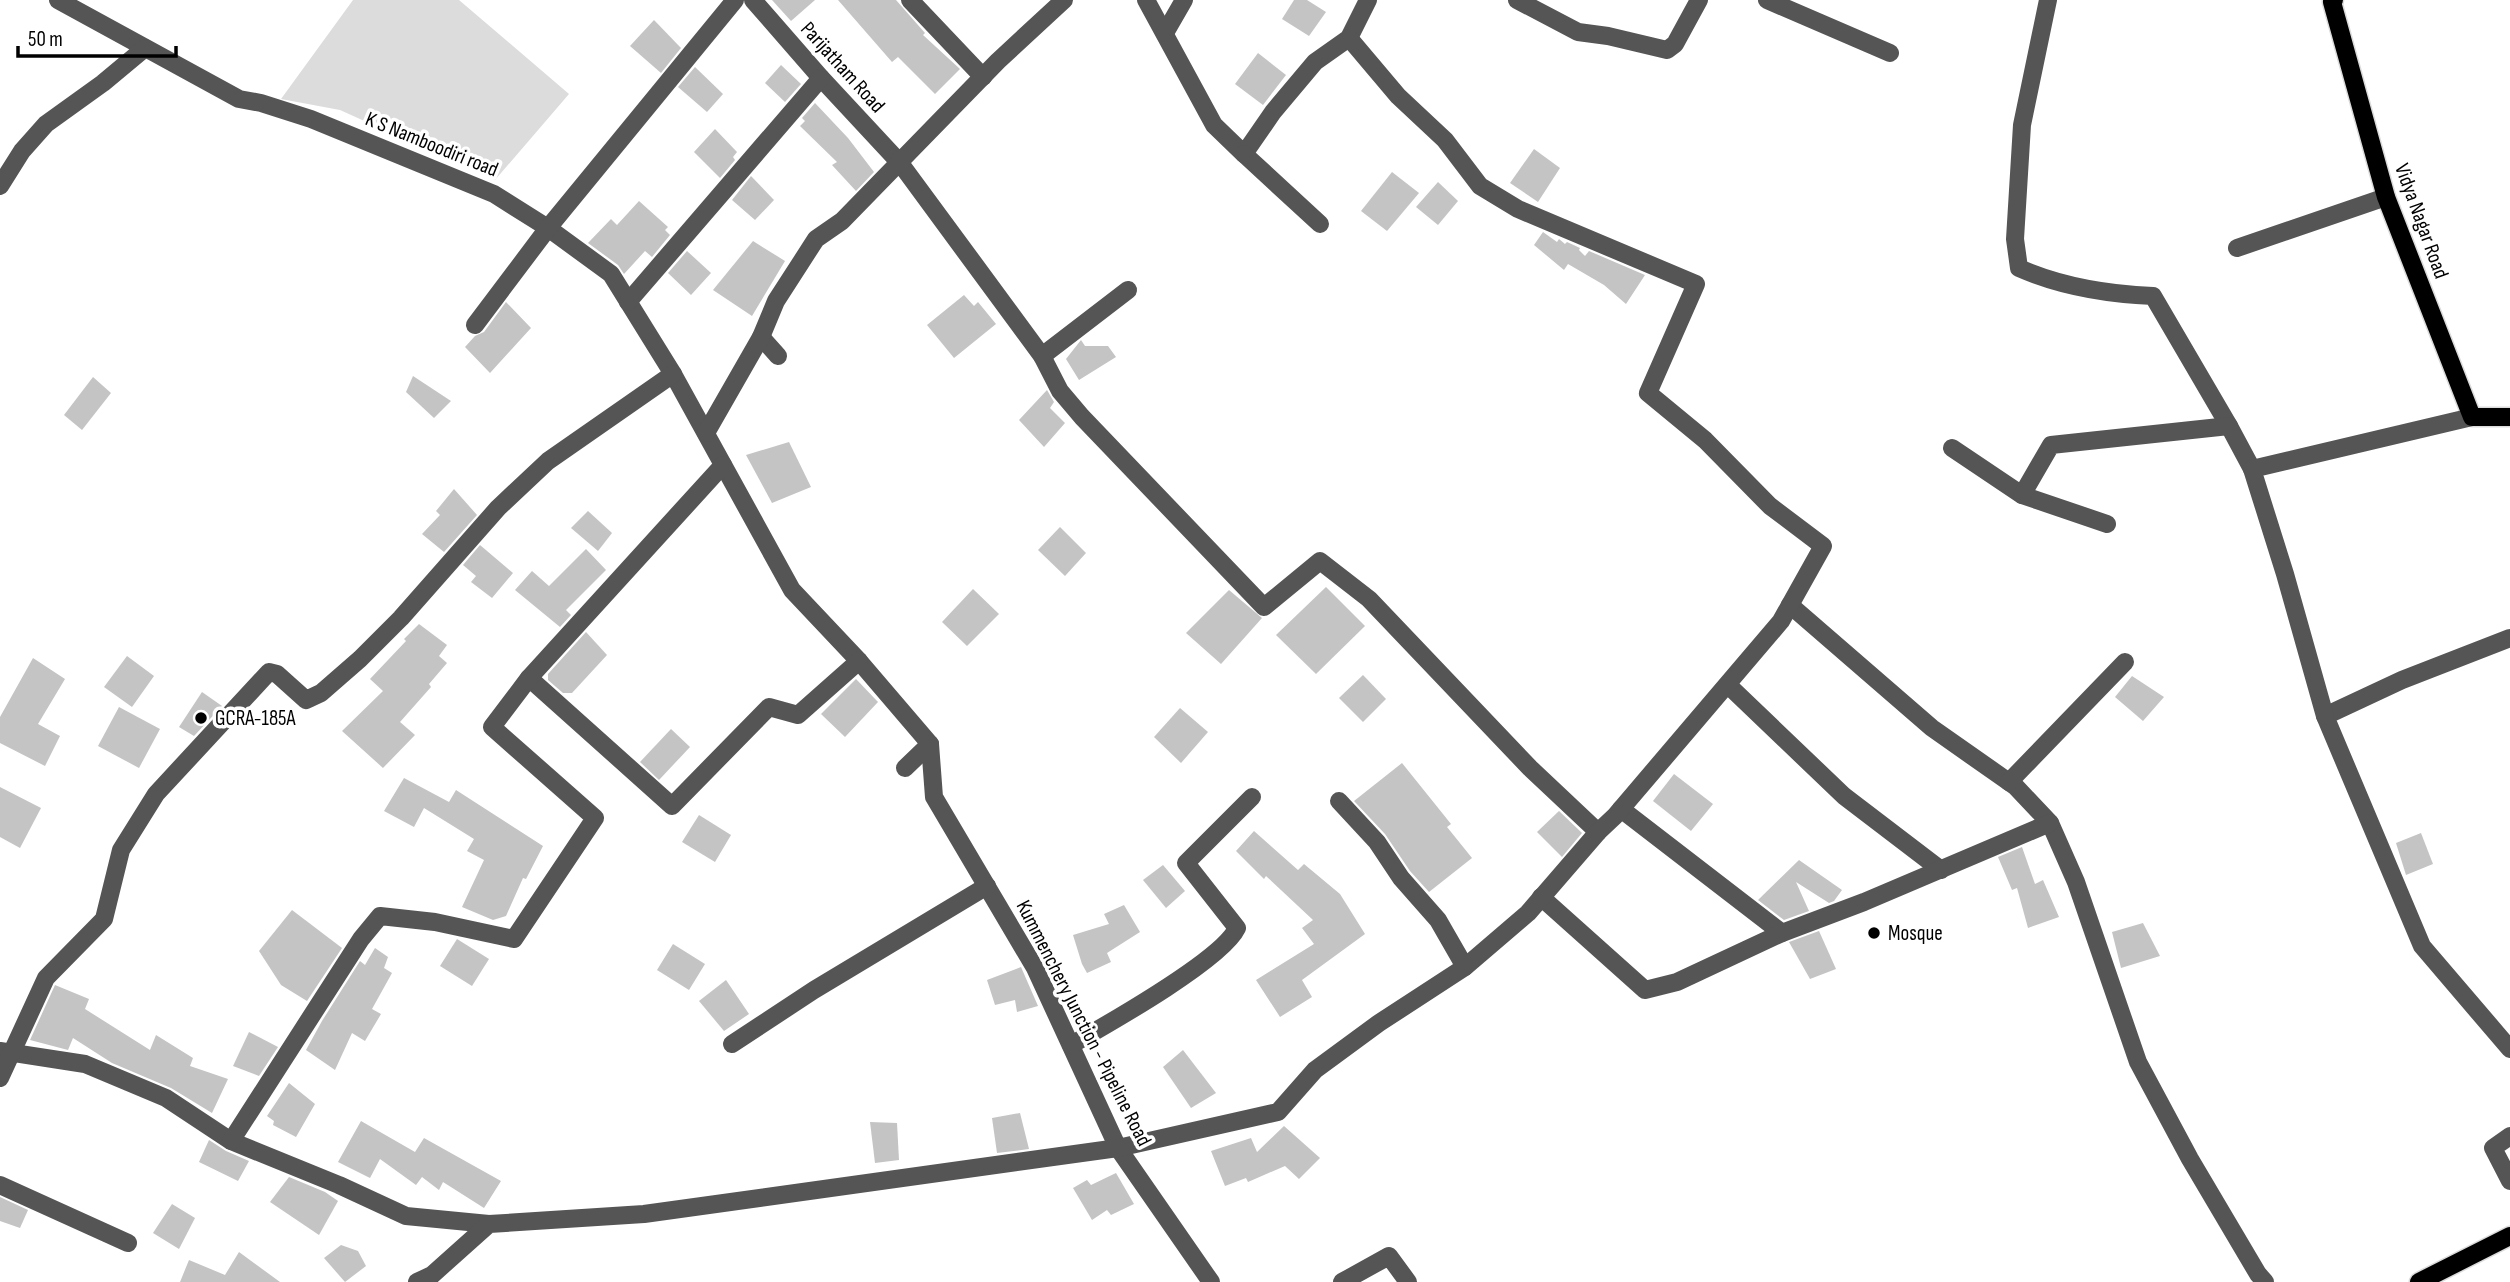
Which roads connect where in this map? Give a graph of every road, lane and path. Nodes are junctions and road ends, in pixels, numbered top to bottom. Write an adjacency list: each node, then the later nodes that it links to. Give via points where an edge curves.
1 (58, 0): 16 (street, K S Namboodiri road)
2 (735, 0): 25 (street)
3 (753, 0): 19 (street, Parijatham Road)
4 (910, 0): 18 (street)
5 (1064, 0): 18 (street)
6 (1146, 0): 14 (street)
7 (1184, 0): 14 (street)
8 (1368, 0): 15 (street)
9 (1517, 0): 10 (street, via 1578,32 1667,50 1675,44)
10 (1699, 0)
11 (1767, 0): 17 (street)
12 (2048, 0): 36 (street, via 2022,125 2015,239 2019,268 2115,295 2153,296)
13 (2330, 1): 23 (main road, Vidya Nagar Road)
14 (1165, 33): 20 (street, via 1214,125)
15 (1349, 38): 20 (street, via 1315,62); 43 (street, via 1480,186 1518,209 1696,284 1648,393 1705,440 1770,506 1823,546)
16 (145, 48): 22 (street, via 46,124); 25 (street, K S Namboodiri road, via 239,99 311,119 494,194)
17 (1889, 53)
18 (983, 77): 21 (street)
19 (821, 78): 21 (street, Parijatham Road); 28 (street)
20 (1244, 153): 24 (street)
21 (900, 163): 30 (street, via 842,221 816,239 776,301); 32 (street, Parijatham Road)
22 (0, 186)
23 (2386, 197): 26 (street); 34 (main road, Vidya Nagar Road)
24 (1320, 224)
25 (548, 228): 28 (street, K S Namboodiri road, via 611,274); 29 (street)
26 (2237, 247)
27 (1128, 290): 32 (street)
28 (628, 302): 33 (street, K S Namboodiri road)
29 (475, 325)
30 (761, 337): 31 (street); 37 (street)
31 (778, 356)
32 (1042, 356): 57 (street, Parijatham Road, via 1060,391 1082,417 1264,607 1320,561 1369,599 1530,768)
33 (673, 374): 37 (street, K S Namboodiri road); 66 (street, via 548,461 498,508 401,618 321,693 306,700 269,672 156,794 121,850 104,919 46,978)
34 (2472, 417): 35 (main road); 40 (street)
35 (2510, 417)
36 (2229, 426): 40 (street); 41 (street, via 2051,445)
37 (706, 433): 39 (street)
38 (1952, 448): 41 (street)
39 (723, 465): 45 (street, via 792,590); 47 (street)
40 (2252, 469): 49 (street)
41 (2022, 495): 42 (street)
42 (2107, 524)
43 (1790, 605): 48 (street); 52 (street, via 1933,728)
44 (2510, 638): 49 (street)
45 (859, 662): 47 (street, via 798,715 769,707 672,806); 50 (street)
46 (2125, 662): 52 (street)
47 (529, 678): 69 (street, via 492,727 595,818 514,939 380,916)
48 (1728, 685): 55 (street); 58 (street, via 1844,796)
49 (2325, 716): 65 (street, via 2421,946)
50 (930, 744): 51 (street); 59 (street, Kummenchery Junction - Pipeline Road, via 934,797)
51 (905, 768)
52 (2009, 782): 56 (street)
53 (1252, 797): 64 (street, via 1186,863 1237,928 1233,935 1199,964)
54 (1339, 801): 62 (street, via 1438,920)
55 (1621, 809): 57 (street); 61 (street)
56 (2050, 823): 58 (street); 80 (street, via 2076,882 2138,1062)
57 (1598, 832): 60 (street)
58 (1941, 870): 61 (street)
59 (987, 886): 63 (street); 64 (street, Kummenchery Junction - Pipeline Road, via 1035,968)
60 (1542, 897): 61 (street, via 1645,990 1677,982); 62 (street)
61 (1782, 933)
62 (1465, 967): 70 (street, via 1315,1070 1278,1112)
63 (732, 1044)
64 (1071, 1045): 70 (street, Kummenchery Junction - Pipeline Road)
65 (2510, 1049)
66 (5, 1052): 67 (street); 69 (street, via 85,1064 166,1098)
67 (0, 1078)
68 (2510, 1136): 71 (street, via 2493,1148)
69 (231, 1141): 73 (street, via 406,1216)
70 (1118, 1148): 73 (street, via 644,1214); 76 (street, Kummenchery Junction - Pipeline Road)
71 (2510, 1181)
72 (0, 1185): 75 (street)
73 (489, 1224): 77 (street, via 432,1275)
74 (2510, 1236): 81 (main road)
75 (128, 1243)
76 (1207, 1281)
77 (417, 1282)
78 (1342, 1282): 79 (street, via 1389,1256)
79 (1408, 1282)
80 (2265, 1282)
81 (2419, 1282)

